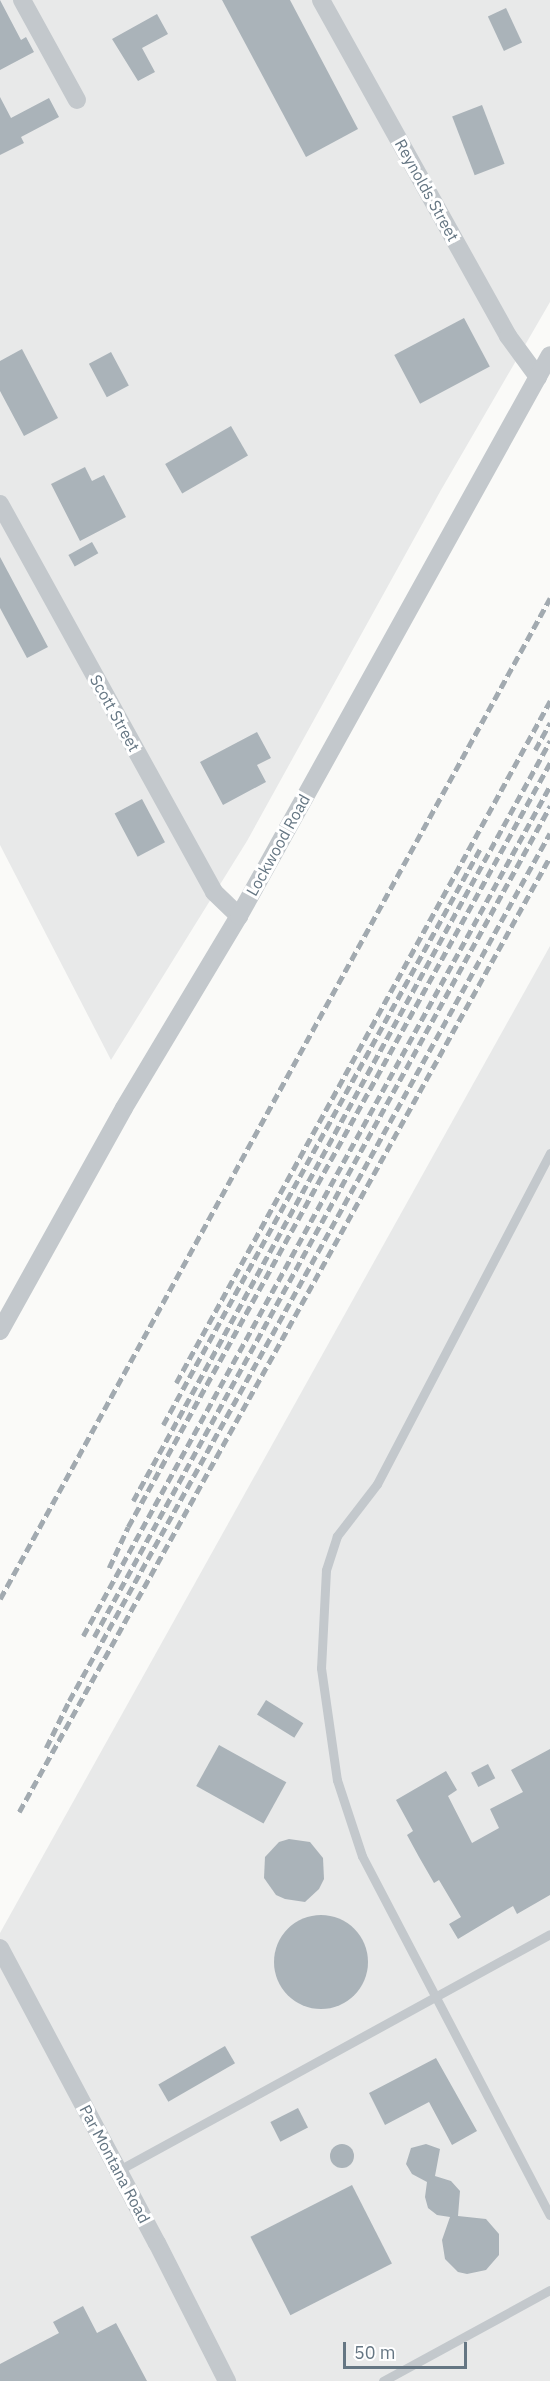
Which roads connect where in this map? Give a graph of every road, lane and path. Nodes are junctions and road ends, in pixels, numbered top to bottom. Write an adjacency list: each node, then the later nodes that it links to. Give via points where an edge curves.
1 (22, 0): 3 (street)
2 (321, 0): 5 (street, Reynolds Street, via 508,336)
3 (77, 100)
4 (550, 355): 5 (street, Lockwood Road)
5 (538, 377): 7 (street, Lockwood Road)
6 (0, 504): 7 (street, Scott Street, via 214,892)
7 (239, 916): 9 (street, Lockwood Road, via 124,1108)
8 (550, 1153): 12 (lane, via 377,1484 337,1536 326,1570 321,1668 337,1780 362,1856)
9 (0, 1331)
10 (550, 1934): 12 (lane)
11 (0, 1948): 13 (street, Par Montana Road)
12 (436, 1997): 13 (lane); 14 (lane)
13 (118, 2170): 16 (street, Par Montana Road)
14 (550, 2215)
15 (550, 2290): 17 (lane)
16 (227, 2381)
17 (383, 2381)

